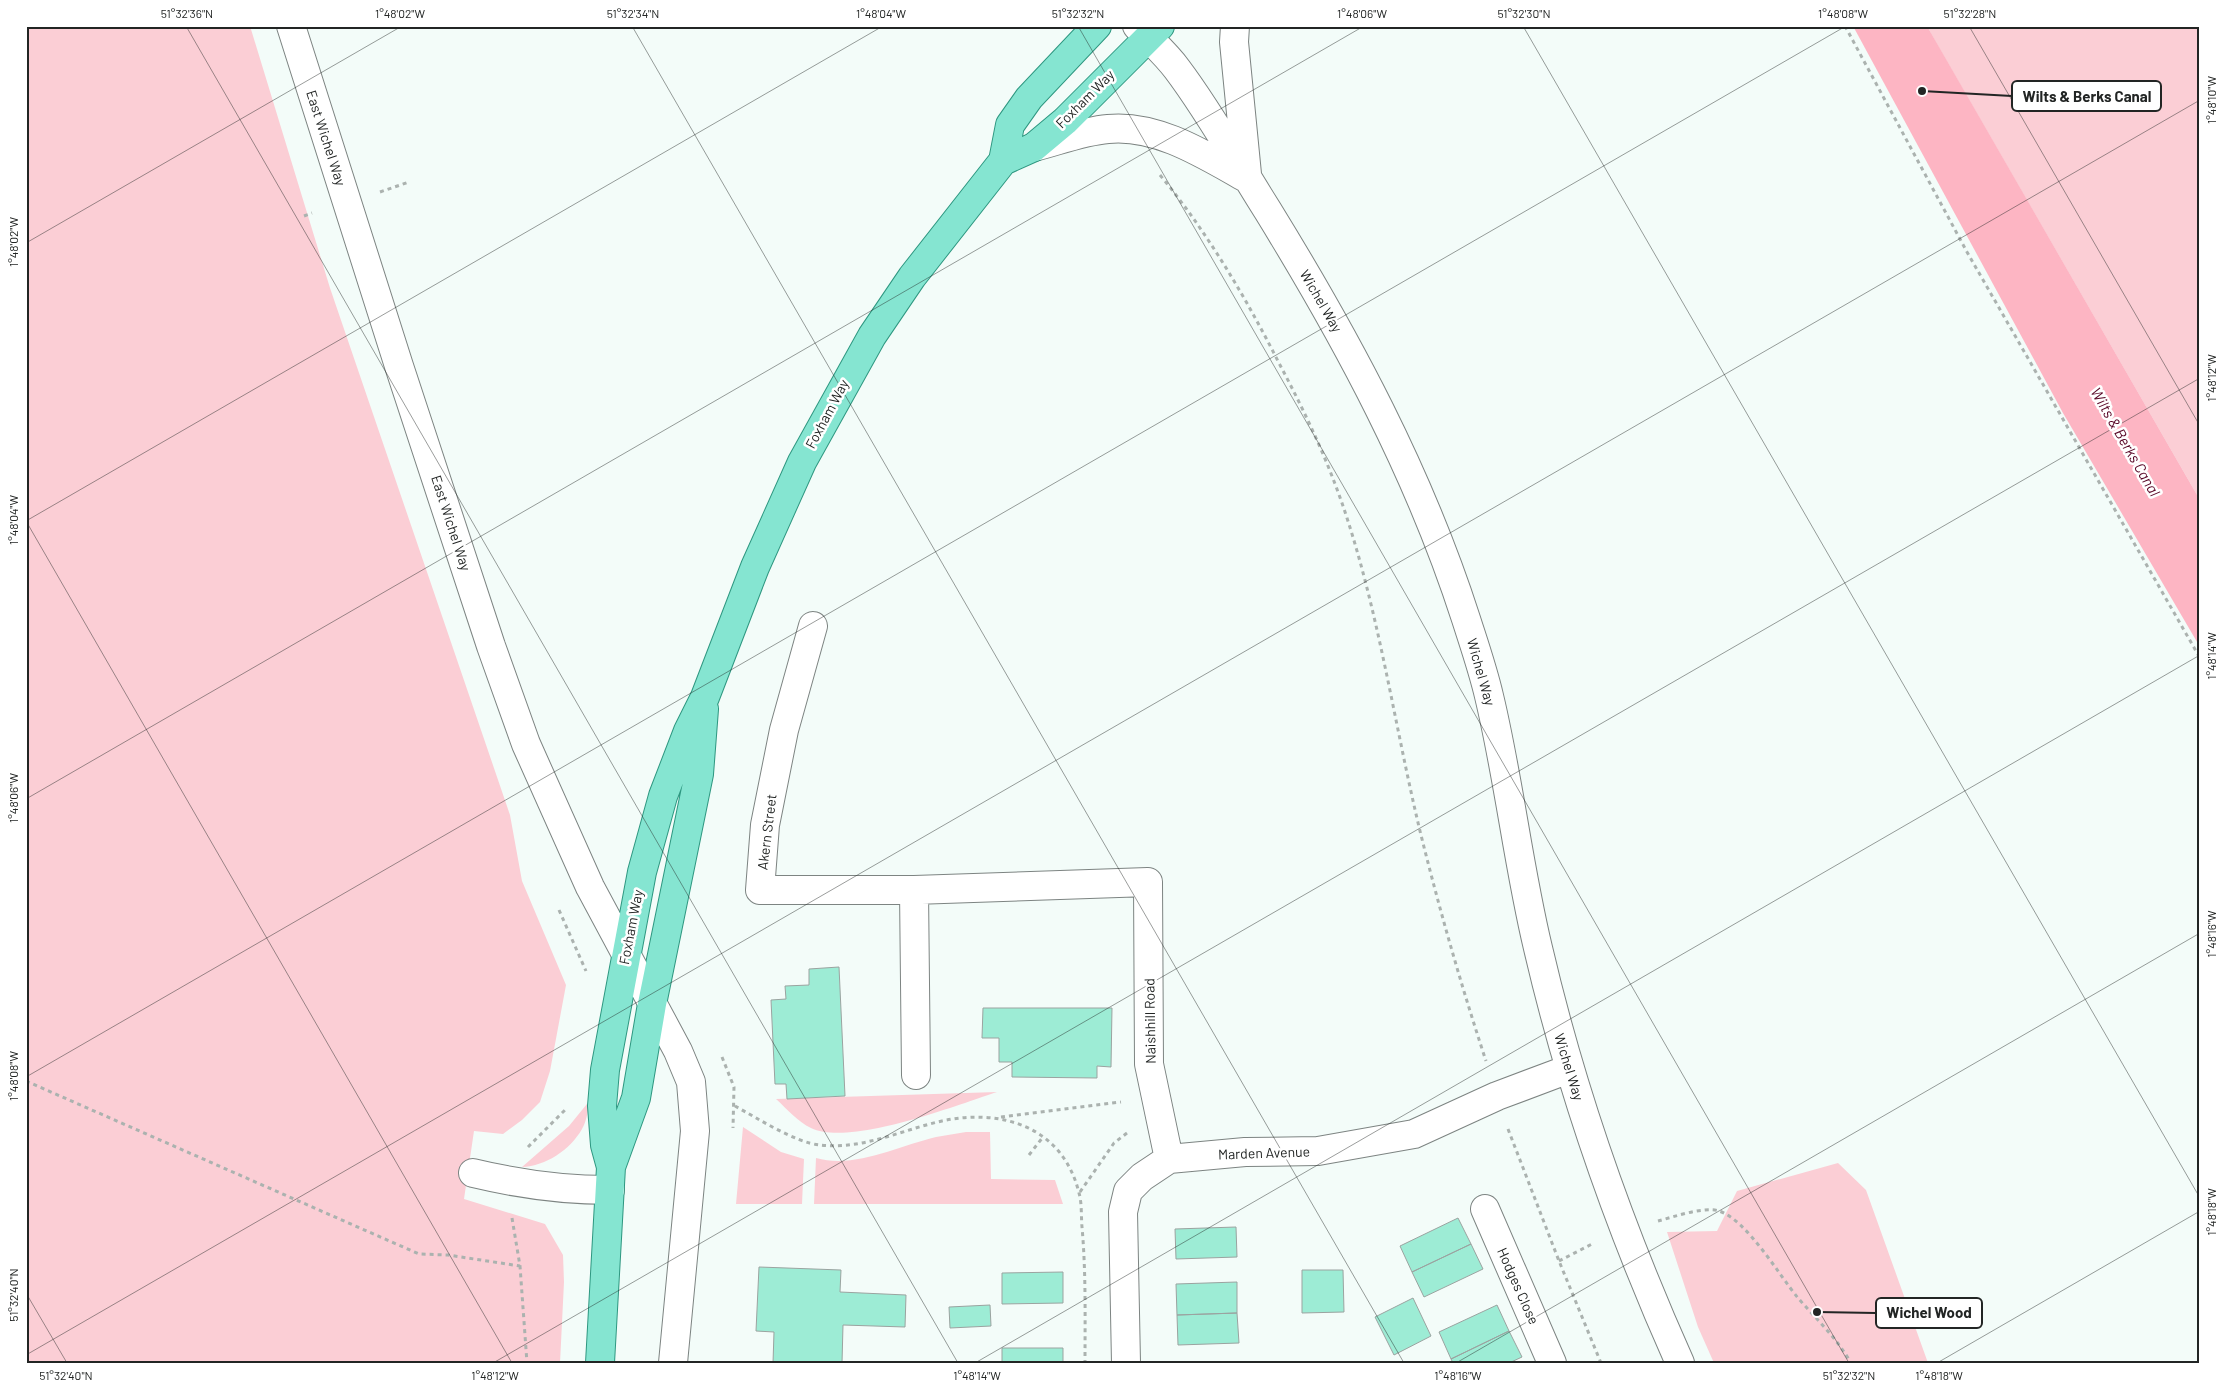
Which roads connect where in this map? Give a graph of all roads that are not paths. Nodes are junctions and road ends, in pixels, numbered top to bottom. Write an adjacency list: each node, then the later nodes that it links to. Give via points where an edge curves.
1 (291, 26): 12 (street, East Wichel Way, via 402,376 526,744 574,854)
2 (1096, 26): 6 (main road, Foxham Way, via 1054,69 1010,125)
3 (1235, 26): 7 (street)
4 (1148, 30): 5 (main road, Foxham Way, via 1066,121); 7 (street, Wichel Way)
5 (1034, 147): 6 (main road, Foxham Way); 7 (street, via 1090,131 1110,128 1134,130 1163,137 1200,152)
6 (1003, 161): 9 (main road, Foxham Way, via 912,277 856,362 802,462 755,567)
7 (1248, 179): 14 (street, Wichel Way, via 1317,291 1364,377 1418,488 1449,567 1490,696 1536,942)
8 (814, 626): 11 (street, Akern Street, via 784,730 765,825 760,890)
9 (705, 697): 12 (main road, Foxham Way, via 662,796); 13 (main road, Foxham Way, via 699,774)
10 (1148, 882): 11 (street, Akern Street); 16 (street, Naishhill Road, via 1149,1064)
11 (914, 890): 15 (street)
12 (625, 955): 13 (street, East Wichel Way); 18 (main road, Foxham Way, via 602,1106)
13 (652, 1004): 18 (main road, Foxham Way, via 636,1098); 21 (street, via 685,1066 695,1109)
14 (1569, 1069): 16 (street, Marden Avenue, via 1497,1096 1414,1134 1318,1151 1245,1152); 24 (street, Wichel Way, via 1624,1228)
15 (916, 1075)
16 (1169, 1159): 22 (street, Marden Avenue, via 1128,1191 1123,1212)
17 (473, 1173): 18 (street, via 548,1188)
18 (611, 1179): 20 (main road, Foxham Way)
19 (1485, 1209): 23 (street, Hodges Close)
20 (600, 1363)
21 (673, 1363)
22 (1126, 1363)
23 (1552, 1363)
24 (1680, 1363)

